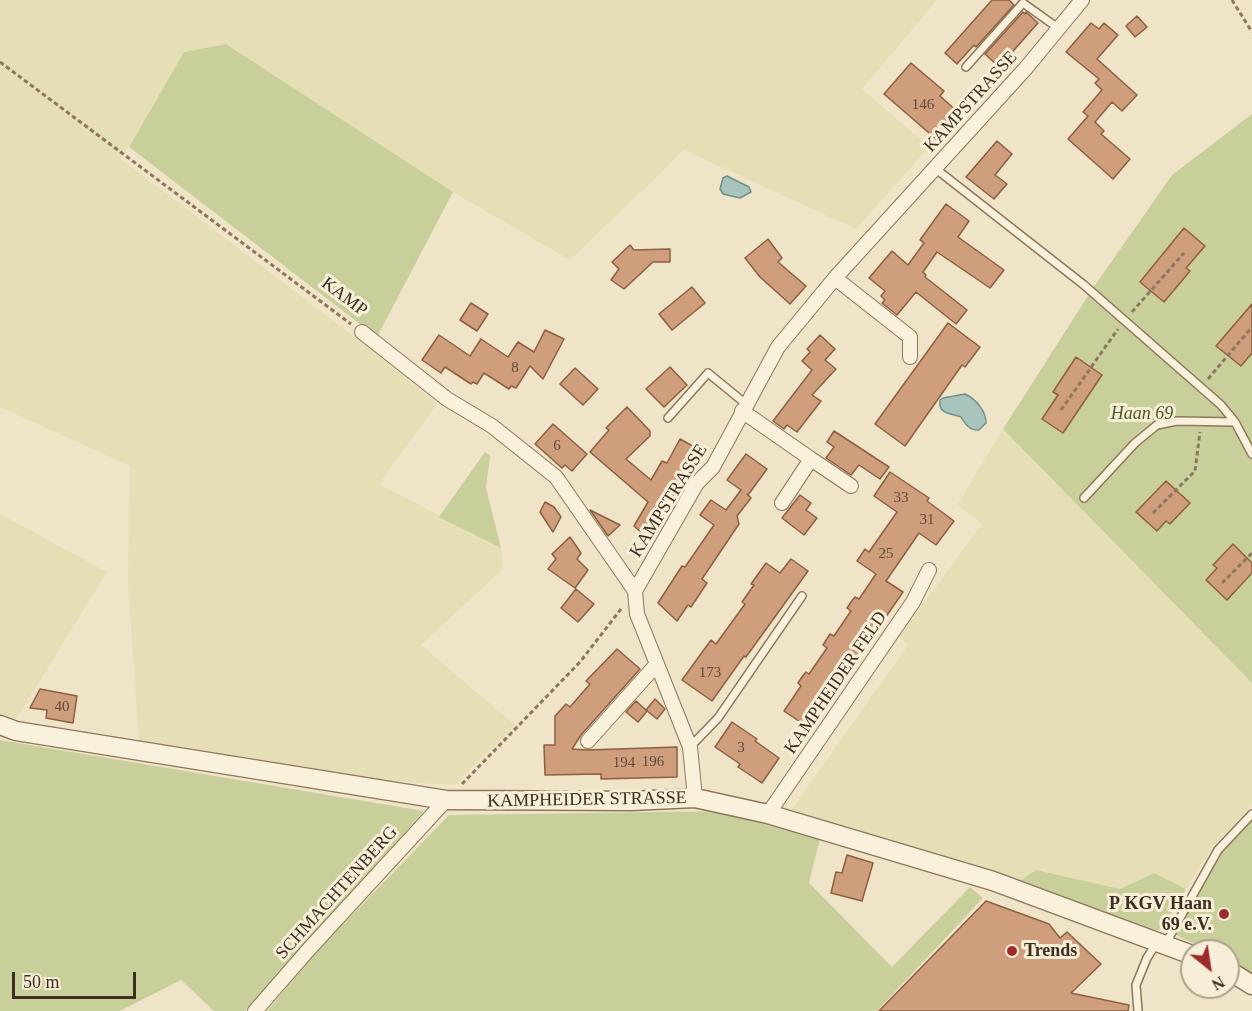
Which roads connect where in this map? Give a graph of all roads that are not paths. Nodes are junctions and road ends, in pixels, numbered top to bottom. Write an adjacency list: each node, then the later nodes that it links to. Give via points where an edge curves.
1 (1082, 0): 2 (street, KAMPSTRASSE)
2 (1058, 28): 3 (lane, via 1023,3); 4 (street, KAMPSTRASSE)
3 (966, 67)
4 (936, 169): 5 (street, KAMPSTRASSE); 10 (lane, via 1125,319)
5 (835, 278): 7 (street, via 910,337); 8 (street, KAMPSTRASSE, via 777,347)
6 (362, 333): 17 (street, KAMP, via 556,477)
7 (910, 357)
8 (744, 408): 9 (lane, via 708,373); 12 (street); 17 (street, KAMPSTRASSE, via 713,467 697,483)
9 (668, 418)
10 (1235, 422): 11 (lane); 14 (lane, via 1177,421 1157,425)
11 (1252, 454)
12 (811, 459): 13 (street); 15 (street)
13 (851, 486)
14 (1084, 498)
15 (782, 503)
16 (929, 570): 25 (street, KAMPHEIDER FELD, via 913,602)
17 (635, 591): 19 (street, via 637,614)
18 (802, 596): 22 (lane, via 718,718)
19 (657, 664): 21 (street); 22 (street)
20 (0, 725): 24 (street, KAMPHEIDER STRASSE, via 16,731)
21 (588, 741)
22 (690, 747): 23 (street)
23 (695, 798): 24 (street, KAMPHEIDER STRASSE); 25 (street, KAMPHEIDER STRASSE)
24 (446, 800): 29 (street, SCHMACHTENBERG)
25 (768, 814): 27 (street, KAMPHEIDER STRASSE, via 993,881)
26 (1252, 814): 27 (lane, via 1218,850)
27 (1161, 943): 28 (street, KAMPHEIDER STRASSE); 30 (lane, via 1147,958 1136,985)
28 (1180, 950)
29 (255, 1011)
30 (1138, 1011)

